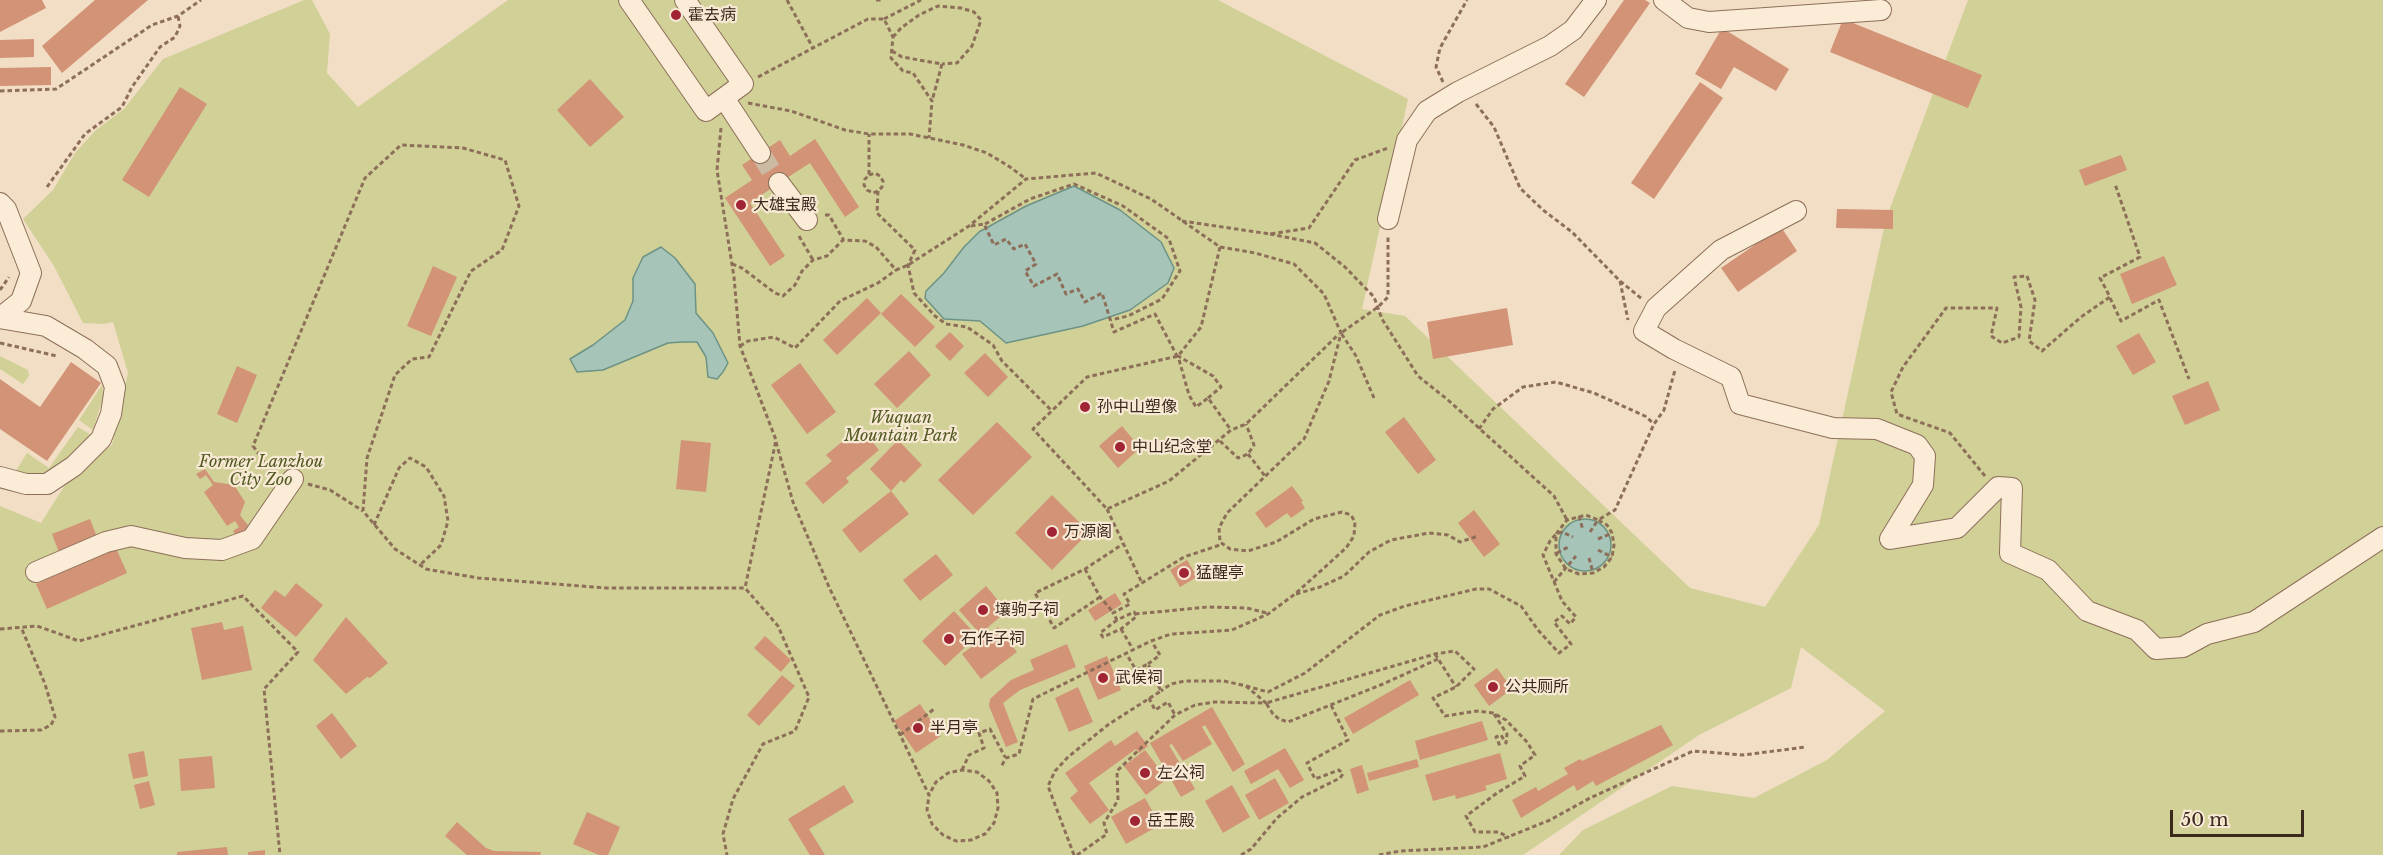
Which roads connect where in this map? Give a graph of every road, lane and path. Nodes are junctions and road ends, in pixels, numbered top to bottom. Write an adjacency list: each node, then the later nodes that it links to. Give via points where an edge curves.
1 (201, 0): 12 (path)
2 (629, 0): 21 (street, via 706,111)
3 (685, 0): 18 (street)
4 (787, 0): 15 (path)
5 (876, 0): 6 (path)
6 (881, 0)
7 (921, 0): 13 (path)
8 (1467, 0): 20 (path, via 1440,48 1436,67 1441,80)
9 (1596, 0): 20 (street, via 1573,30 1550,46)
10 (1664, 0): 11 (street, via 1688,18 1709,22)
11 (1881, 10)
12 (178, 16): 19 (path, via 152,25 56,89); 31 (path, via 180,26 175,37 160,47 122,106 86,134)
13 (884, 19): 14 (path); 15 (path, via 868,19)
14 (893, 37): 16 (path); 17 (path, via 919,15 938,6 974,12 981,20 972,46 957,63)
15 (813, 48): 18 (path)
16 (892, 51): 17 (path, via 902,57); 22 (path, via 891,58 903,71 913,73)
17 (942, 64): 22 (path)
18 (743, 84): 21 (street)
19 (0, 91)
20 (1458, 92): 25 (street, via 1427,111); 48 (path, via 1478,105 1494,127 1520,188)
21 (724, 98): 23 (path, via 791,111); 26 (street); 43 (path, via 717,170)
22 (932, 101): 24 (path)
23 (869, 134): 24 (path); 27 (path)
24 (929, 138): 28 (path, via 987,153)
25 (1407, 140): 36 (street); 40 (path, via 1355,160 1309,228)
26 (760, 153)
27 (869, 174): 32 (path, via 880,176 883,181); 32 (path, via 864,185 873,193)
28 (1026, 179): 37 (path, via 1096,174 1151,199); 39 (path)
29 (779, 183): 35 (street)
30 (2115, 184): 47 (path, via 2140,257 2100,278)
31 (47, 187)
32 (879, 191): 44 (path, via 877,213 915,250)
33 (0, 203): 46 (street, via 6,209 31,273)
34 (1796, 211): 73 (street, via 1721,250 1656,308 1644,331 1731,377 1740,404 1833,428 1877,429 1917,445 1925,456 1923,485 1890,539 1957,528)
35 (807, 219): 41 (path, via 829,214)
36 (1388, 219): 49 (path, via 1388,297)
37 (1180, 221): 40 (path); 42 (path)
38 (984, 224): 39 (path); 51 (path, via 994,245 1006,239 1014,249 1025,244 1036,264 1024,272 1034,286 1058,274 1066,294 1078,289 1085,302 1102,293); 51 (path, via 1030,199 1074,184 1123,206 1169,239 1180,271 1162,299)
39 (969, 226): 44 (path)
40 (1270, 234): 49 (path, via 1315,243 1345,267 1374,297)
41 (843, 240): 43 (path, via 827,256 813,260 783,296); 45 (path, via 865,241 876,247)
42 (1220, 247): 53 (path, via 1294,264 1324,294); 56 (path, via 1202,327)
43 (732, 264): 55 (path)
44 (908, 265): 45 (path); 62 (path, via 914,293 935,316 946,324 967,327 993,345 1002,361)
45 (896, 270): 55 (path, via 840,301 795,348 774,337)
46 (26, 285): 50 (street, via 21,301); 52 (street)
47 (2110, 297): 59 (path, via 2121,321 2159,300); 73 (path, via 2042,351 2029,341 2035,300 2027,276 2014,277 2021,307 2019,337 2002,343 1991,336 1997,308 1946,308 1903,367 1891,392 1897,414 1950,433 1981,473)
48 (1646, 302)
49 (1378, 307): 53 (path); 65 (path, via 1418,376)
50 (1, 318): 52 (street)
51 (1111, 320): 56 (path, via 1114,332 1155,314)
52 (46, 326): 71 (street, via 107,366 115,387 111,414 101,439 74,466 46,484 26,484)
53 (1341, 333): 61 (path); 63 (path); 70 (path, via 1329,381 1304,439)
54 (0, 343): 57 (path)
55 (740, 346): 67 (path)
56 (1178, 356): 60 (path, via 1189,395 1197,407); 60 (path, via 1213,376 1221,387); 62 (path, via 1087,377)
57 (61, 357)
58 (1674, 375): 64 (path, via 1664,410)
59 (2189, 379)
60 (1208, 398): 66 (path)
61 (1374, 398)
62 (1052, 411): 74 (path, via 1033,429)
63 (1246, 424): 66 (path); 69 (path, via 1254,445)
64 (1654, 424): 65 (path, via 1594,393 1556,382 1523,387 1493,409); 77 (path, via 1615,510)
65 (1479, 429): 78 (path, via 1554,496)
66 (1231, 430): 68 (path)
67 (776, 440): 103 (path); 129 (path, via 793,502)
68 (1220, 441): 69 (path, via 1239,458); 74 (path, via 1169,481)
69 (1248, 454): 70 (path)
70 (1264, 476): 89 (path, via 1227,513 1219,528)
71 (0, 477)
72 (292, 479): 75 (path, via 330,490); 75 (path, via 271,473 254,446 365,178 401,145 463,148 505,160 519,206 502,250 471,270 429,357 412,359 395,375 366,458); 99 (street, via 252,539 222,550 185,548 131,536 106,542)
73 (1998, 487): 86 (street, via 2012,488 2010,553 2048,570 2087,611 2137,630 2156,649 2183,647 2208,634 2254,622)
74 (1107, 509): 88 (path)
75 (363, 511): 79 (path)
76 (1579, 516): 77 (path); 78 (path); 80 (path)
77 (1598, 519): 81 (path); 82 (path)
78 (1567, 520): 83 (path)
79 (375, 525): 96 (path, via 395,549); 96 (path, via 399,468 410,458 426,467 444,496 448,522 441,545)
80 (1583, 530)
81 (1590, 532)
82 (1612, 533): 87 (path); 94 (path)
83 (1556, 534): 85 (path, via 1562,532); 92 (path); 102 (path, via 1543,555)
84 (1478, 536): 104 (path, via 1460,542 1429,533 1391,540 1369,552 1344,576)
85 (1573, 537)
86 (2383, 537)
87 (1598, 539)
88 (1123, 544): 97 (path); 101 (path)
89 (1223, 544): 101 (path, via 1184,557); 104 (path, via 1248,551 1276,542 1314,519 1342,512 1351,515 1354,536 1346,548)
90 (1570, 546): 92 (path)
91 (1598, 550): 94 (path)
92 (1556, 554): 98 (path)
93 (1576, 556): 98 (path)
94 (1612, 556): 100 (path)
95 (1589, 558): 100 (path)
96 (420, 565): 103 (path, via 478,578 606,588)
97 (1085, 568): 105 (path); 105 (path, via 1035,593 1054,628)
98 (1566, 569): 100 (path, via 1579,574); 102 (path)
99 (36, 572)
100 (1593, 573)
101 (1142, 583): 106 (path, via 1124,594 1130,604)
102 (1553, 583): 119 (path, via 1576,617 1570,624 1562,616 1554,622 1571,644 1558,653 1521,606 1489,589 1476,589 1380,615 1305,673 1268,692)
103 (745, 588): 138 (path, via 778,626 809,697 795,731 763,744 733,799 723,834)
104 (1295, 594): 108 (path)
105 (1100, 597): 106 (path)
106 (1113, 613): 109 (path)
107 (1135, 614): 108 (path, via 1208,607 1246,608); 109 (path); 112 (path)
108 (1268, 614): 113 (path, via 1232,630 1171,634)
109 (1117, 620): 112 (path, via 1100,633 1103,636)
110 (21, 627): 111 (path); 128 (path, via 55,717 41,730); 137 (path, via 37,626 79,641 243,596 298,652 264,689)
111 (0, 629)
112 (1121, 629): 114 (path)
113 (1151, 641): 114 (path); 118 (path, via 1160,655)
114 (1134, 651): 116 (path)
115 (1434, 654): 117 (path); 120 (path, via 1455,651 1474,669); 123 (path)
116 (1126, 655): 118 (path, via 1136,669); 132 (path, via 1033,699 1019,754)
117 (1438, 659): 120 (path); 124 (path)
118 (1148, 664): 121 (path)
119 (1246, 686): 121 (path, via 1224,681 1185,681); 123 (path)
120 (1455, 687): 126 (path, via 1433,698 1445,716)
121 (1161, 691): 122 (path)
122 (1149, 698): 127 (path, via 1155,710 1168,702); 139 (path, via 1068,757 1048,786)
123 (1266, 703): 124 (path, via 1273,714 1288,722); 127 (path, via 1215,702 1195,705)
124 (1331, 705): 140 (path, via 1348,740 1306,763 1315,779 1339,770 1340,778 1302,797)
125 (934, 709): 129 (path)
126 (1493, 712): 130 (path, via 1508,734 1506,743 1501,735 1496,737); 136 (path, via 1506,720 1535,755 1520,766 1525,776 1466,816 1475,832 1499,832)
127 (1175, 715): 139 (path, via 1117,771 1118,800 1104,823 1107,834)
128 (0, 731)
129 (900, 735): 135 (path)
130 (1500, 746)
131 (1806, 747): 136 (path, via 1743,755 1693,751)
132 (1006, 758): 133 (path); 134 (path, via 990,729 979,733 984,748 969,754)
133 (1001, 767)
134 (962, 770): 135 (path, via 948,773 936,782); 135 (path, via 976,772 989,781 997,794 994,823 985,834 956,841 943,835 932,824 927,810)
135 (929, 795)
136 (1509, 838): 141 (path, via 1483,847)
137 (280, 855)
138 (727, 855)
139 (1076, 855)
140 (1241, 855)
141 (1379, 855)

